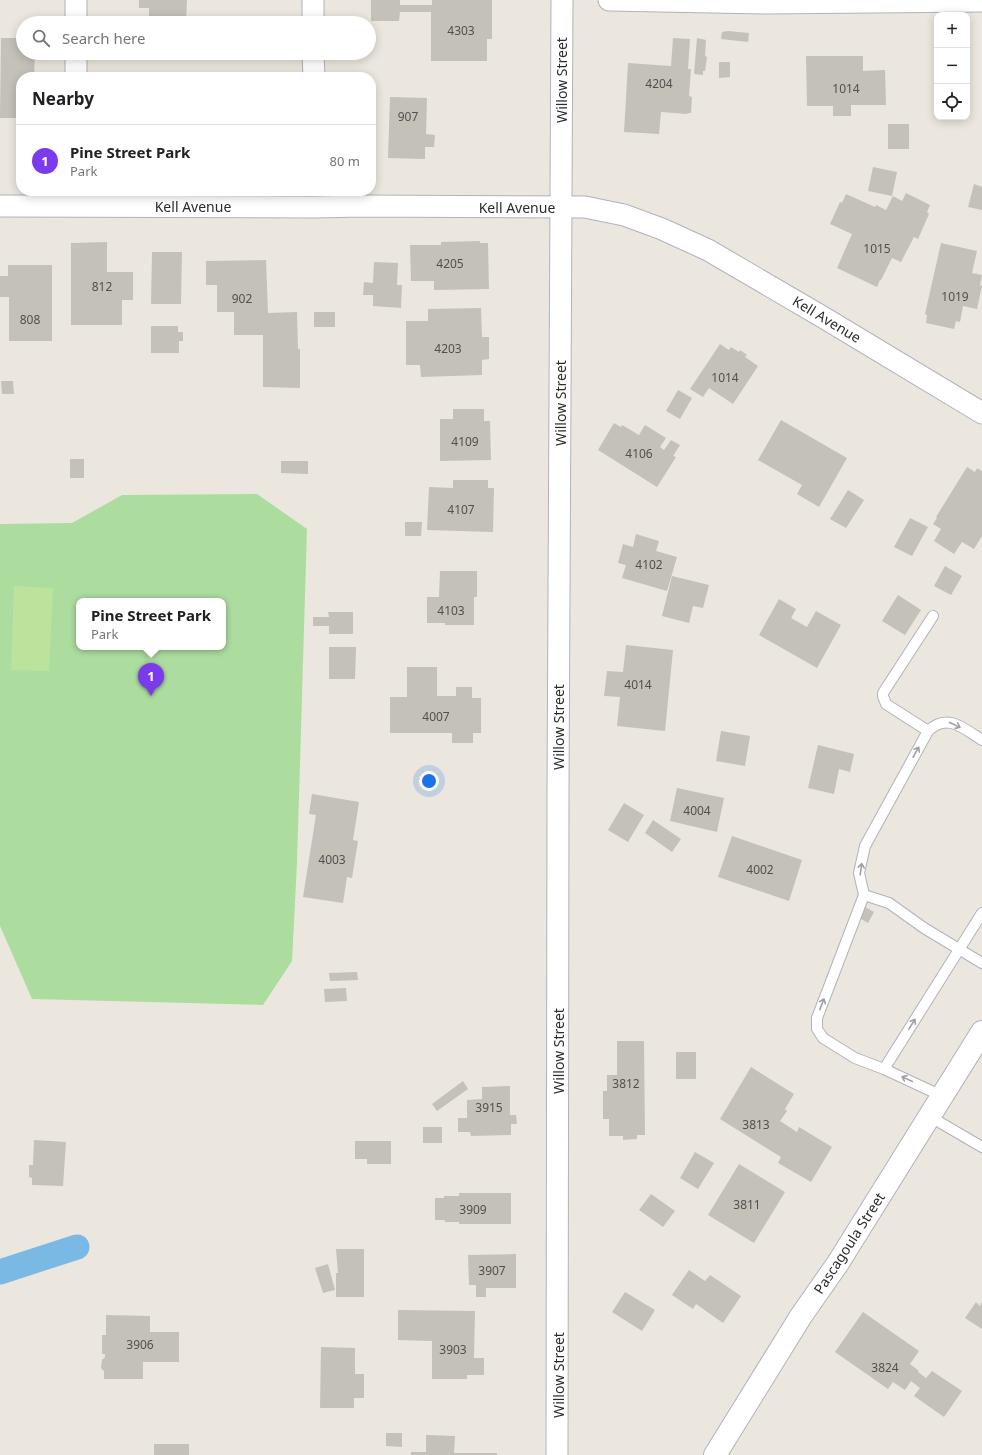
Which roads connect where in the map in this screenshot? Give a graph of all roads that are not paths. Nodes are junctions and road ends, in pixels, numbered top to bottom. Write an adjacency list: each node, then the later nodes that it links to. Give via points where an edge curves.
1 (76, 0): 6 (street)
2 (313, 0): 7 (street)
3 (562, 0): 15 (street, Willow Street)
4 (609, 0): 5 (street, via 765,3)
5 (982, 1)
6 (76, 16)
7 (313, 16)
8 (76, 60): 10 (street)
9 (313, 60): 11 (street)
10 (76, 72)
11 (314, 72)
12 (77, 198): 13 (street, Kell Avenue); 14 (street, Kell Avenue)
13 (314, 199): 15 (street, Kell Avenue, via 362,206)
14 (0, 206)
15 (560, 208): 16 (street, Kell Avenue, via 585,207 624,215 708,250); 29 (street, Willow Street)
16 (982, 413)
17 (933, 616): 18 (lane, via 882,696 886,704)
18 (928, 731): 19 (lane, one-way to 19, via 939,723 952,722); 20 (lane, one-way to 18, via 859,873 865,846)
19 (982, 740)
20 (864, 895): 22 (lane, via 889,903); 25 (lane, one-way to 20, via 855,1058 823,1038 817,1029 817,1018)
21 (982, 913): 22 (lane)
22 (960, 949): 23 (lane); 25 (lane, one-way to 22)
23 (982, 963)
24 (982, 1032): 26 (street, Pascagoula Street)
25 (884, 1069): 26 (lane, one-way to 25)
26 (942, 1096): 27 (street, Pascagoula Street)
27 (929, 1116): 28 (lane); 30 (street, Pascagoula Street)
28 (982, 1147)
29 (558, 1455)
30 (715, 1455)

